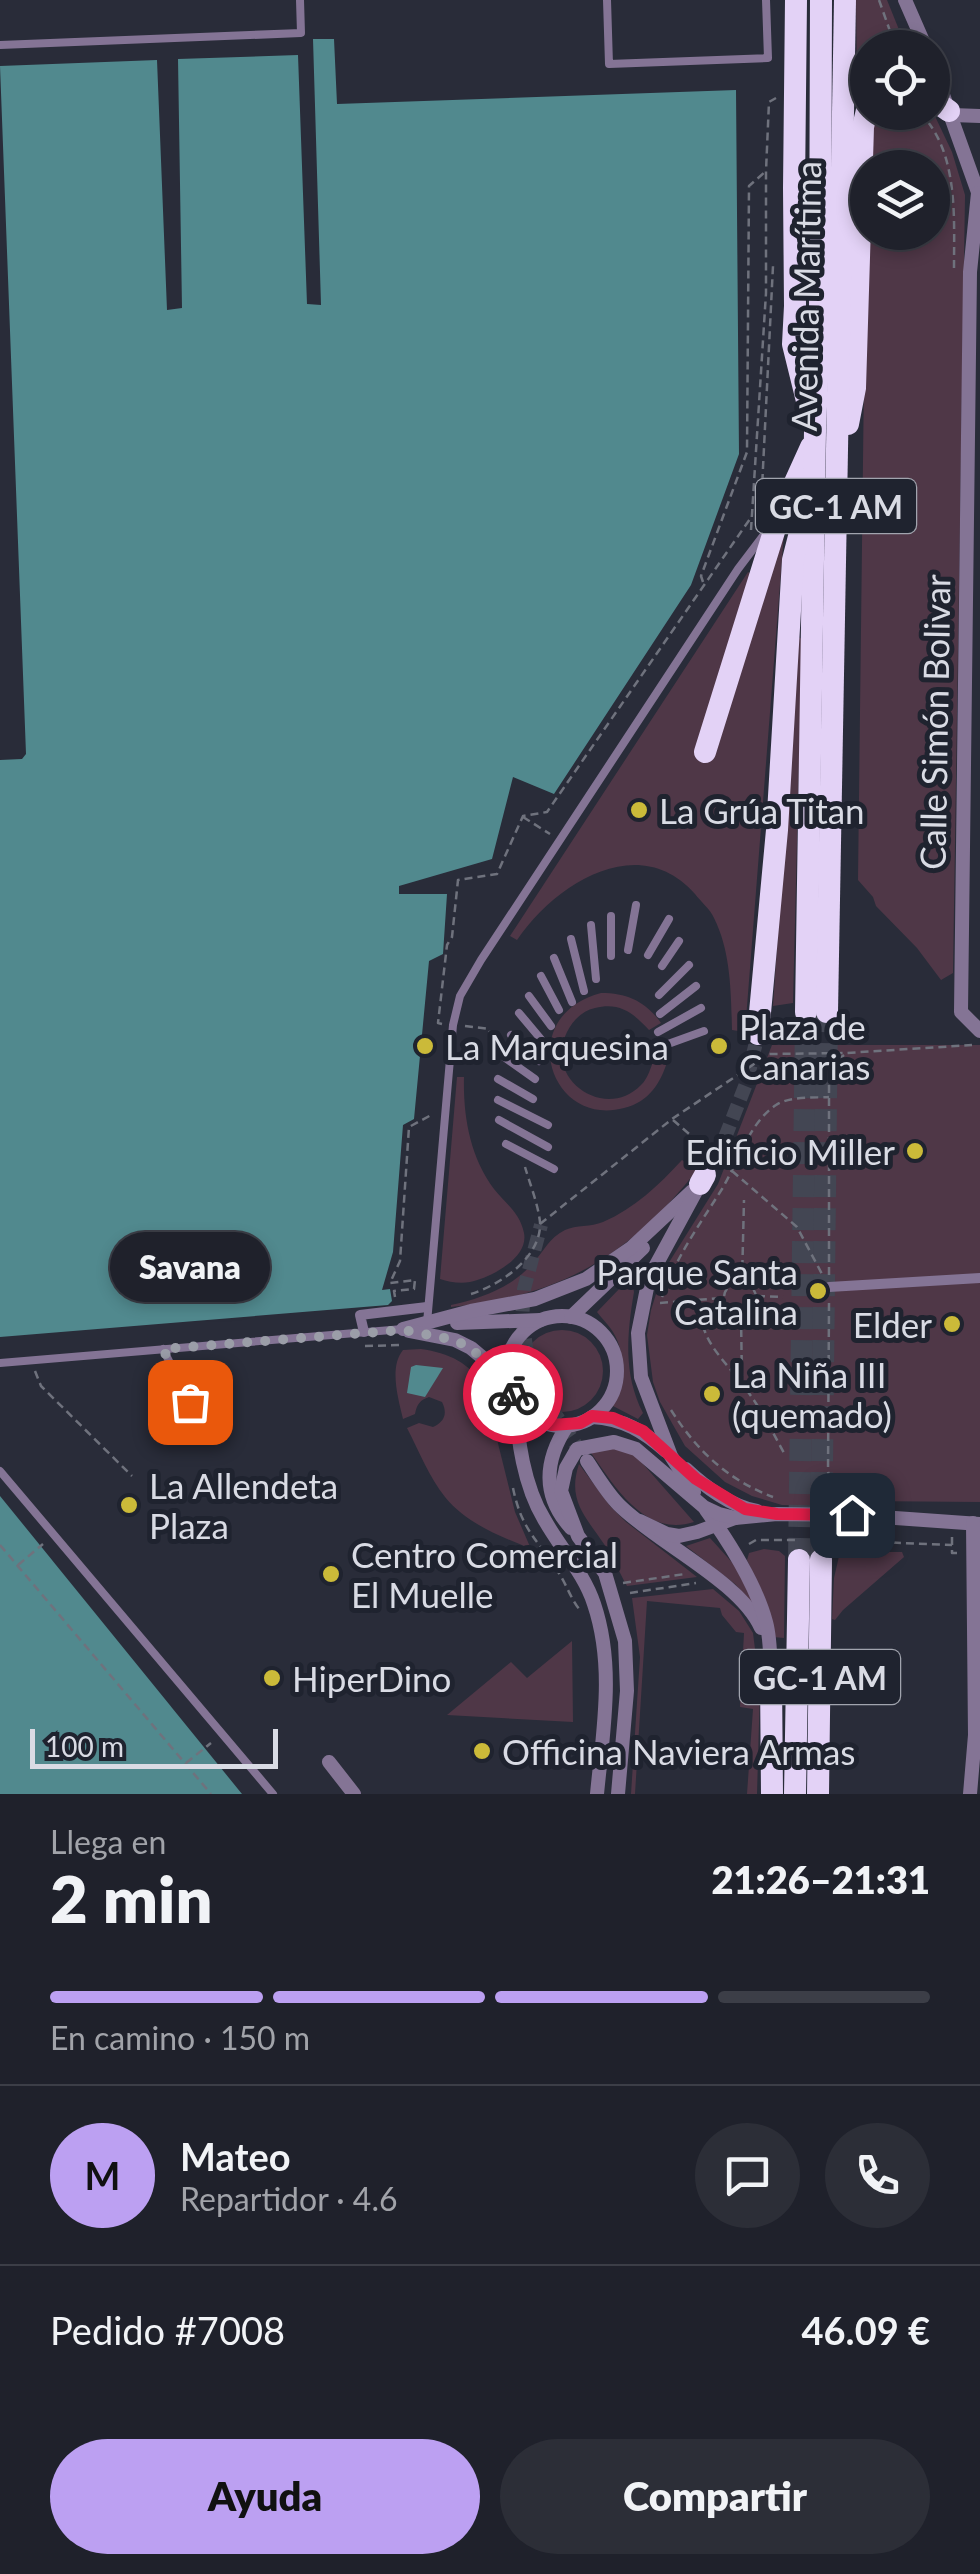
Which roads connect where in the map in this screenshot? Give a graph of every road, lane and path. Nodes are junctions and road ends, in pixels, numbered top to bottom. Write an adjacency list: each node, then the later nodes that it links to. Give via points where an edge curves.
1 (300, 0): 11 (lane, via 301,33)
2 (606, 0): 3 (lane, via 610,64 768,58)
3 (766, 0)
4 (796, 0): 22 (highway, via 792,344)
5 (821, 0): 22 (highway, Avenida Marítima / GC-1 AM)
6 (844, 0): 23 (highway, Avenida Marítima / GC-1 AM)
7 (880, 0): 9 (path)
8 (905, 0): 10 (street)
9 (890, 30)
10 (918, 30)
11 (0, 44)
12 (786, 93): 18 (path, via 769,102)
13 (950, 109): 14 (street)
14 (980, 116)
15 (950, 123): 19 (street)
16 (862, 130): 23 (highway, via 855,388)
17 (934, 130): 20 (path)
18 (766, 172): 24 (path); 27 (path, via 749,186 747,452 701,576)
19 (979, 195): 28 (street, Calle Simón Bolivar, via 970,272)
20 (954, 198)
21 (774, 264): 26 (path, via 760,515)
22 (815, 435): 23 (highway, Avenida Marítima / GC-1 AM); 25 (highway)
23 (826, 482): 55 (highway, Avenida Marítima / GC-1 AM); 63 (highway, via 793,560)
24 (752, 516): 26 (path); 27 (path)
25 (777, 522): 26 (lane); 29 (highway)
26 (749, 552): 31 (lane)
27 (704, 583): 30 (path, via 548,812)
28 (973, 643): 33 (street, Calle Simón Bolivar)
29 (705, 752)
30 (523, 816): 31 (path); 58 (path, via 497,874 458,880 438,1023)
31 (559, 840): 58 (lane, via 480,960)
32 (636, 906): 40 (lane)
33 (962, 908): 34 (street); 61 (street, Calle Simón Bolivar, via 961,1012)
34 (980, 908)
35 (611, 916): 42 (lane)
36 (669, 918): 41 (lane)
37 (590, 925): 47 (lane)
38 (571, 939): 49 (lane)
39 (680, 941): 45 (lane)
40 (628, 950)
41 (648, 955)
42 (612, 956)
43 (554, 958): 52 (lane)
44 (689, 964): 50 (lane)
45 (662, 966)
46 (541, 976): 54 (lane)
47 (596, 979)
48 (696, 986): 57 (lane)
49 (584, 992)
50 (658, 995)
51 (529, 996): 59 (lane)
52 (572, 1002)
53 (702, 1008): 62 (lane)
54 (560, 1010)
55 (817, 1012)
56 (519, 1014): 65 (lane)
57 (660, 1014)
58 (453, 1025): 96 (lane)
59 (551, 1026)
60 (704, 1031): 66 (lane)
61 (980, 1031)
62 (658, 1032)
63 (758, 1034)
64 (511, 1035): 70 (lane)
65 (545, 1044)
66 (668, 1044): 68 (path)
67 (980, 1044): 77 (path, via 769,1054)
68 (631, 1051)
69 (504, 1057): 72 (lane)
70 (539, 1062)
71 (498, 1079): 74 (lane)
72 (535, 1079)
73 (830, 1097): 83 (path, via 775,1106)
74 (534, 1098)
75 (498, 1100): 79 (lane)
76 (433, 1114): 91 (path, via 409,1127 400,1261 390,1283 415,1280 414,1289 394,1291)
77 (672, 1119): 83 (path); 89 (path, via 540,1224 519,1266)
78 (500, 1120): 81 (lane)
79 (548, 1125)
80 (506, 1144): 82 (lane)
81 (548, 1147)
82 (554, 1169)
83 (732, 1170): 88 (path, via 797,1227); 95 (path)
84 (702, 1180): 99 (street); 101 (street, via 631,1248 586,1279 535,1300); 117 (street, via 649,1278 638,1332 642,1377)
85 (744, 1200): 87 (path)
86 (980, 1278): 88 (street)
87 (742, 1282): 90 (path); 93 (path, via 727,1288)
88 (829, 1288)
89 (469, 1294)
90 (756, 1296): 92 (path); 98 (path)
91 (395, 1297)
92 (783, 1297)
93 (724, 1298): 94 (path); 98 (path, via 727,1308)
94 (698, 1300): 95 (path); 108 (path, via 716,1355)
95 (660, 1303): 97 (path)
96 (427, 1306): 101 (lane); 103 (street, via 360,1314)
97 (657, 1314)
98 (741, 1314): 108 (path)
99 (571, 1317): 100 (street); 113 (street, via 600,1332 616,1360 613,1392)
100 (542, 1320): 102 (street); 107 (street, via 514,1343)
101 (426, 1323): 102 (street)
102 (403, 1330): 103 (lane); 107 (street, via 455,1340)
103 (364, 1332): 104 (lane)
104 (163, 1349): 106 (lane); 115 (lane)
105 (527, 1353): 111 (street)
106 (0, 1363)
107 (507, 1378): 110 (street)
108 (742, 1383): 116 (path)
109 (42, 1386): 120 (path)
110 (516, 1401): 114 (street, via 538,1420); 142 (street, via 540,1514 590,1592 604,1642)
111 (551, 1408)
112 (671, 1410): 124 (path, via 714,1464)
113 (592, 1416): 114 (street); 117 (street, via 643,1431)
114 (567, 1426): 130 (street, via 551,1455 551,1495)
115 (203, 1428)
116 (784, 1453)
117 (671, 1456): 123 (street); 124 (street, via 745,1509)
118 (587, 1461): 126 (street)
119 (0, 1471): 129 (lane)
120 (132, 1476)
121 (836, 1490): 122 (path)
122 (814, 1499)
123 (704, 1507): 125 (street); 127 (street); 130 (street, via 636,1449 614,1442 590,1445 577,1449 561,1491)
124 (779, 1507): 125 (street); 128 (street)
125 (735, 1518): 127 (street)
126 (640, 1522): 127 (street, via 679,1536); 134 (street, via 754,1614)
127 (716, 1524): 134 (street, via 762,1609)
128 (977, 1524): 133 (street)
129 (55, 1534): 132 (path); 135 (lane)
130 (578, 1536): 143 (street, via 605,1573 625,1642)
131 (0, 1546): 132 (path)
132 (17, 1566): 138 (path)
133 (978, 1642): 136 (street)
134 (771, 1678): 144 (highway)
135 (222, 1734): 138 (path); 140 (lane)
136 (978, 1735): 147 (street)
137 (329, 1762): 141 (street)
138 (185, 1764): 139 (path)
139 (211, 1794)
140 (273, 1794)
141 (354, 1794)
142 (596, 1794)
143 (618, 1794)
144 (772, 1794)
145 (795, 1794): 146 (highway, GC-1 AM, via 810,1560)
146 (818, 1794)
147 (970, 1794)

